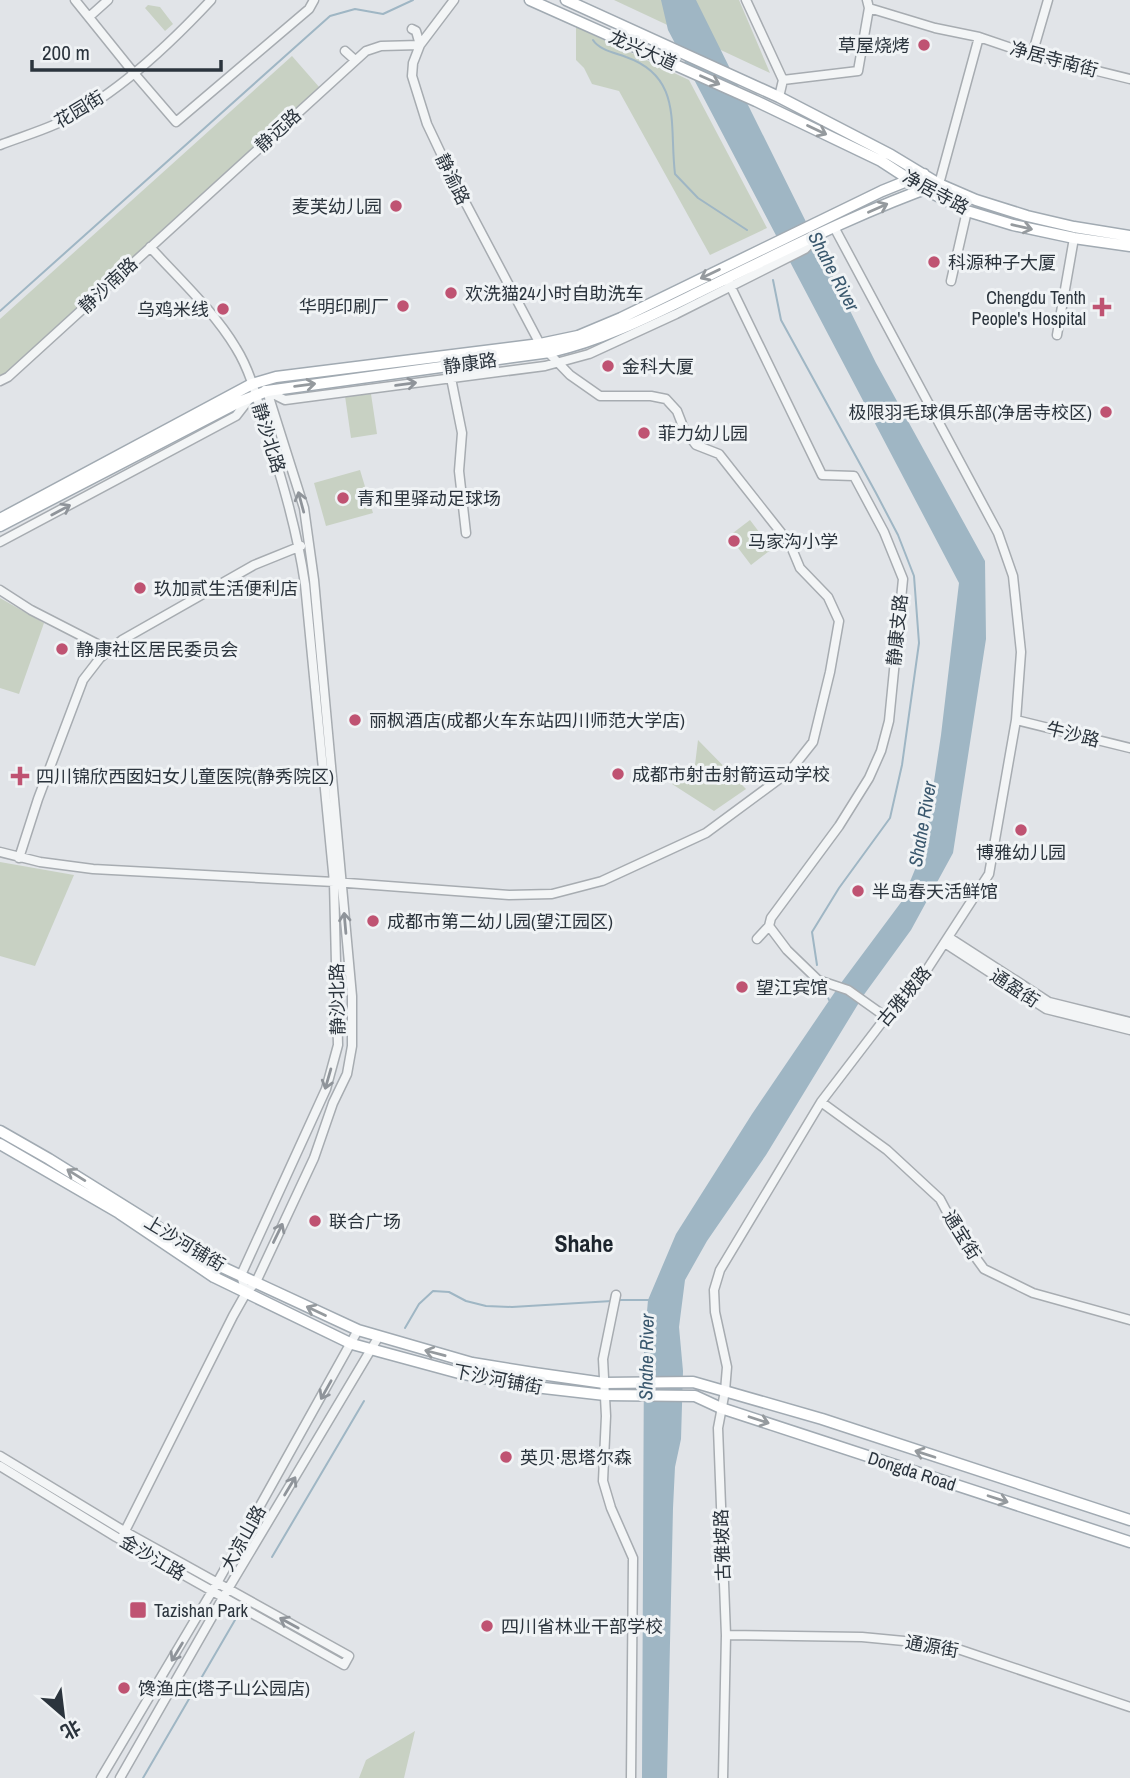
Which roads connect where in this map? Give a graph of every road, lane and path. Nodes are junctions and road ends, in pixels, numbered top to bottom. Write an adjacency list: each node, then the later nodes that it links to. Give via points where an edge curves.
1 (75, 0): 11 (street)
2 (108, 0): 11 (street)
3 (211, 0): 18 (street, 花园街)
4 (314, 0): 18 (street, via 176,122)
5 (454, 0): 14 (street, 静渝路)
6 (530, 0): 22 (main road, 龙兴大道, one-way to 22)
7 (566, 0): 21 (main road, 龙兴大道)
8 (746, 0): 20 (street)
9 (1048, 0): 16 (street)
10 (868, 4): 13 (street, 净居寺南街, via 935,28); 20 (street, via 858,71)
11 (89, 18): 18 (street)
12 (412, 29): 14 (street)
13 (979, 37): 16 (street, 净居寺南街); 26 (street)
14 (420, 44): 17 (street, 静远路, via 381,46); 37 (street, 静渝路, via 412,76 427,124)
15 (345, 51): 17 (street)
16 (1032, 55): 19 (street, 净居寺南街)
17 (355, 60): 33 (street, 静远路)
18 (133, 72): 23 (street, 花园街, via 57,124)
19 (1130, 79)
20 (783, 80): 21 (street)
21 (779, 97): 24 (main road, 净居寺路)
22 (756, 101): 25 (main road, 净居寺路, one-way to 25)
23 (0, 145)
24 (924, 174): 25 (main road, 静康路); 26 (main road, 净居寺路)
25 (910, 179): 27 (main road, 净居寺路); 37 (main road, 静康路, one-way to 37, via 621,318 578,336)
26 (939, 184): 27 (main road, 静康路); 30 (main road, 净居寺路, via 1027,216)
27 (924, 189): 28 (main road, 净居寺路); 29 (main road, 静康路, one-way to 27)
28 (967, 211): 31 (main road, 净居寺路, one-way to 31); 34 (street)
29 (834, 227): 35 (main road, 静康路); 53 (street, 古雅坡路, via 998,533 1013,576 1021,652)
30 (1130, 236)
31 (1074, 238): 32 (main road, 净居寺路); 36 (street)
32 (1130, 246)
33 (150, 247): 42 (street, 静沙南路); 43 (street, 静沙南路, via 237,349)
34 (951, 281)
35 (729, 283): 38 (main road, 静康路, via 619,330); 40 (street, via 589,354); 58 (street, 静康支路, via 821,475 854,477 884,531 903,579 881,751 870,778)
36 (1057, 335)
37 (540, 344): 38 (street, 静渝路); 39 (main road, 静康路)
38 (550, 352): 39 (main road, 静康路); 40 (street, 静渝路)
39 (447, 361): 41 (street); 43 (main road, 静康路, via 276,377); 44 (main road, 静康路, one-way to 39)
40 (559, 362): 41 (street); 57 (street, 静渝路, via 600,396 666,399 696,445 719,454 790,544 800,568 828,597 839,621 813,742 790,771 706,833 602,881 552,894 509,895)
41 (451, 379): 44 (street, one-way to 41, via 285,400); 48 (street, via 462,433 459,471)
42 (0, 382)
43 (252, 384): 44 (street, 静沙北路); 45 (street, 静沙北路); 46 (main road, 静康路)
44 (267, 391): 45 (main road, 静康路); 50 (street, 静沙北路, one-way to 44, via 304,508)
45 (253, 397): 47 (main road, 静康路); 49 (street, one-way to 45, via 236,416); 50 (street, 静沙北路)
46 (0, 519)
47 (0, 526)
48 (466, 533)
49 (0, 542)
50 (304, 545): 52 (street, via 254,565); 57 (street, 静沙北路, via 314,580)
51 (0, 590): 52 (street)
52 (109, 650): 56 (street, via 83,680)
53 (1016, 720): 54 (street, 牛沙路); 60 (street, 古雅坡路, via 989,874)
54 (1130, 748)
55 (0, 852): 56 (street)
56 (19, 858): 57 (street, via 93,869)
57 (338, 883): 67 (street, 静沙北路, one-way to 67, via 338,1045 326,1089); 68 (street, 静沙北路, one-way to 57, via 347,1074 352,996)
58 (769, 926): 59 (street, 静康支路); 61 (street, via 821,981 852,993)
59 (757, 939)
60 (948, 941): 61 (street, 古雅坡路, via 917,985); 62 (street, 通盈街, via 1049,1002); 63 (street, 通盈街, via 1046,1009)
61 (886, 1017): 64 (street, 古雅坡路)
62 (1130, 1022)
63 (1130, 1030)
64 (821, 1102): 71 (street, 通宝街, via 887,1150 940,1199 984,1269 1033,1293); 78 (street, 古雅坡路, via 720,1270 714,1290 727,1367)
65 (0, 1131): 67 (main road, 上沙河铺街, one-way to 65)
66 (0, 1144): 69 (main road, 上沙河铺街, via 119,1213 214,1278)
67 (240, 1275): 68 (main road, 上沙河铺街); 69 (street)
68 (256, 1282): 69 (street, 静沙北路); 72 (main road, 上沙河铺街, one-way to 68)
69 (246, 1293): 74 (main road, 上沙河铺街); 85 (street, 静沙北路)
70 (616, 1296): 77 (street, via 603,1359)
71 (1130, 1320)
72 (358, 1330): 73 (main road, 上沙河铺街); 74 (street, 大凉山路)
73 (379, 1336): 75 (street, 大凉山路); 77 (main road, 下沙河铺街, one-way to 73, via 471,1363)
74 (352, 1344): 75 (main road, 上沙河铺街); 87 (street, 大凉山路, one-way to 87)
75 (373, 1349): 79 (main road, 下沙河铺街, via 459,1373); 88 (street, 大凉山路, one-way to 75)
76 (693, 1382): 77 (main road, 下沙河铺街); 78 (main road, Dongda Road)
77 (604, 1383): 79 (street)
78 (725, 1391): 81 (street, 古雅坡路); 84 (main road, Dongda Road, one-way to 78)
79 (605, 1395): 80 (main road, 下沙河铺街); 94 (street, via 603,1481 633,1558)
80 (695, 1396): 81 (main road, Dongda Road)
81 (720, 1408): 86 (main road, Dongda Road, one-way to 86); 90 (street, 古雅坡路)
82 (0, 1456): 85 (street)
83 (0, 1466): 85 (street, 金沙江路)
84 (1130, 1520)
85 (122, 1535): 87 (street)
86 (1130, 1542)
87 (215, 1587): 88 (street); 89 (street); 92 (street, 大凉山路, one-way to 92)
88 (228, 1589): 89 (street, 大凉山路); 89 (street, one-way to 88, via 347,1660)
89 (222, 1598): 93 (street, 大凉山路)
90 (726, 1635): 91 (street, 通源街, via 862,1637 946,1645); 95 (street, 古雅坡路)
91 (1130, 1707)
92 (102, 1778)
93 (120, 1778)
94 (631, 1778)
95 (723, 1778)

